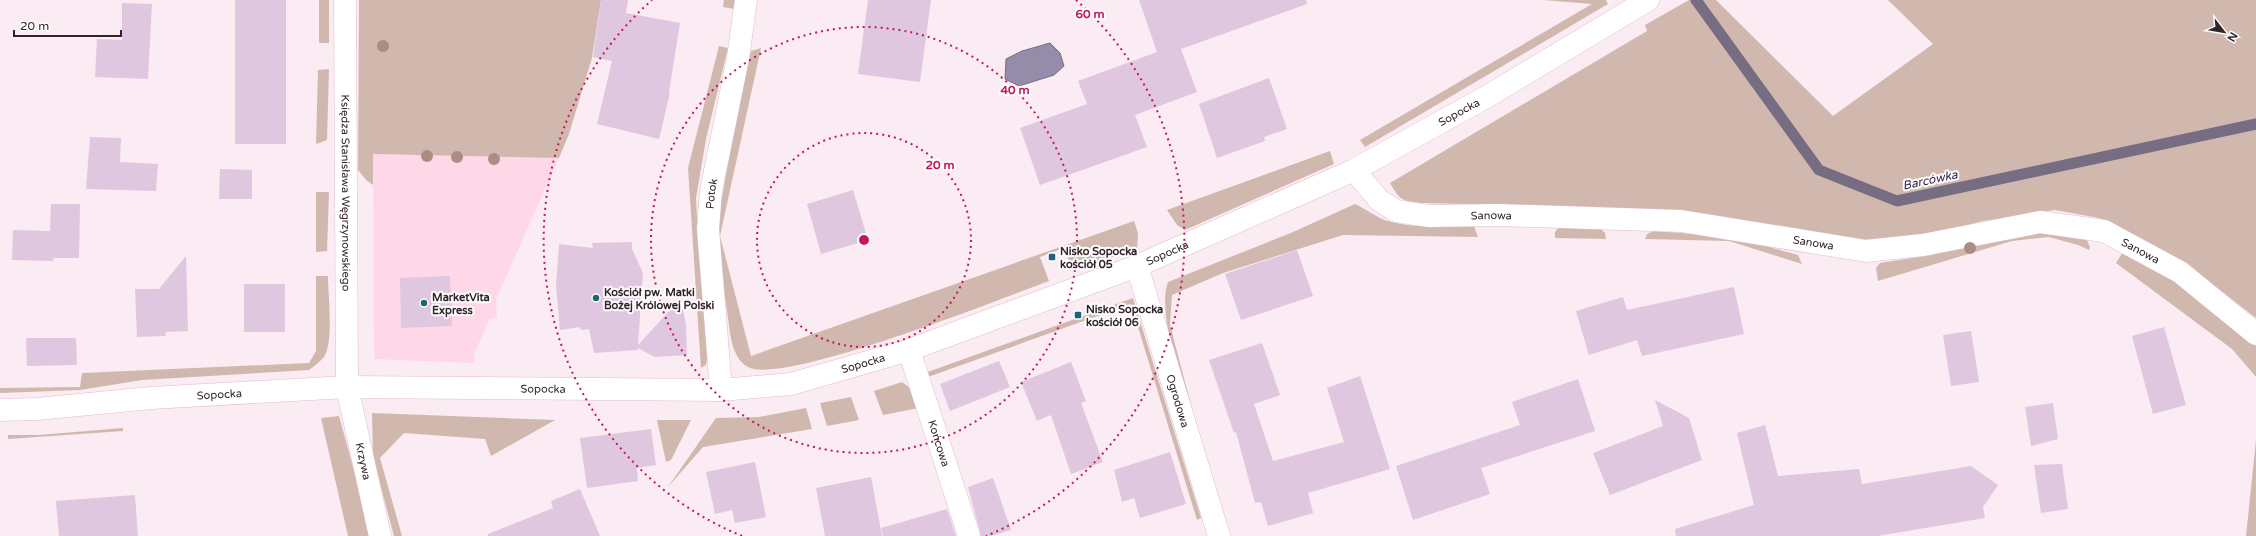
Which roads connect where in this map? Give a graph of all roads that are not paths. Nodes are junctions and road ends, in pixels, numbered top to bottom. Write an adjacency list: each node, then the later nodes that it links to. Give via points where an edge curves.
1 (345, 0): 8 (street, Księdza Stanisława Węgrzynowskiego)
2 (746, 0): 9 (street, Potok, via 738,58 711,191 708,229)
3 (1647, 1): 4 (street, Sopocka, via 1488,96)
4 (1354, 170): 5 (street, Sopocka); 6 (street, Sanowa, via 1379,200 1396,211 1429,216 1498,215 1681,221 1866,251 1923,245 2040,222 2104,232 2180,272)
5 (1137, 266): 7 (street, Sopocka); 13 (street, Ogrodowa)
6 (2256, 334)
7 (909, 350): 9 (street, Sopocka, via 791,384); 12 (street, Końcowa)
8 (348, 387): 9 (street, Sopocka); 10 (street, Sopocka, via 150,398); 11 (street, Krzywa)
9 (721, 390)
10 (0, 410)
11 (380, 536)
12 (969, 536)
13 (1219, 536)

